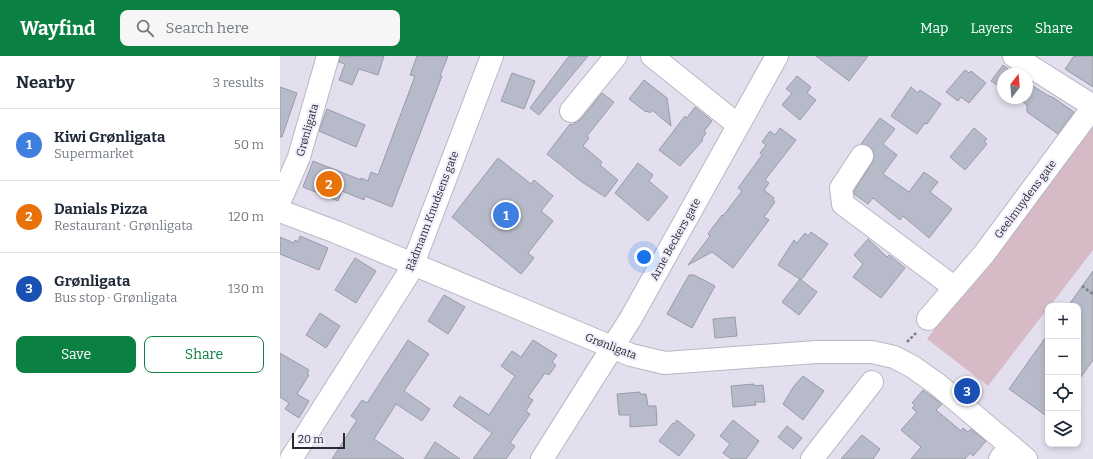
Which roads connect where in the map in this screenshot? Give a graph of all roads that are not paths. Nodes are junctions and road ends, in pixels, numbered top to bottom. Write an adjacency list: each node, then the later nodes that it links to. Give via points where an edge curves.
1 (328, 56): 11 (main road, Grønligata, via 299,157)
2 (492, 56): 13 (main road, Rådmann Knudsens gate)
3 (616, 56): 8 (main road)
4 (652, 56): 9 (main road)
5 (777, 56): 9 (main road, Arne Beckers gate)
6 (1014, 56): 7 (main road)
7 (1093, 107): 14 (main road, Geelmuydens gate, via 984,254)
8 (571, 111)
9 (738, 125): 16 (main road, Arne Beckers gate)
10 (862, 156): 14 (main road, via 841,188 843,204)
11 (280, 201)
12 (280, 211): 13 (main road, Grønligata)
13 (413, 264): 16 (main road, Grønligata); 19 (main road, Rådmann Knudsens gate)
14 (955, 288): 15 (main road, Geelmuydens gate)
15 (928, 319)
16 (614, 348): 18 (main road, Grønligata, via 631,355 666,363 816,352 872,352 894,357 937,384); 20 (main road, Arne Beckers gate)
17 (872, 382): 21 (main road)
18 (1012, 455)
19 (291, 459)
20 (542, 459)
21 (812, 459)

